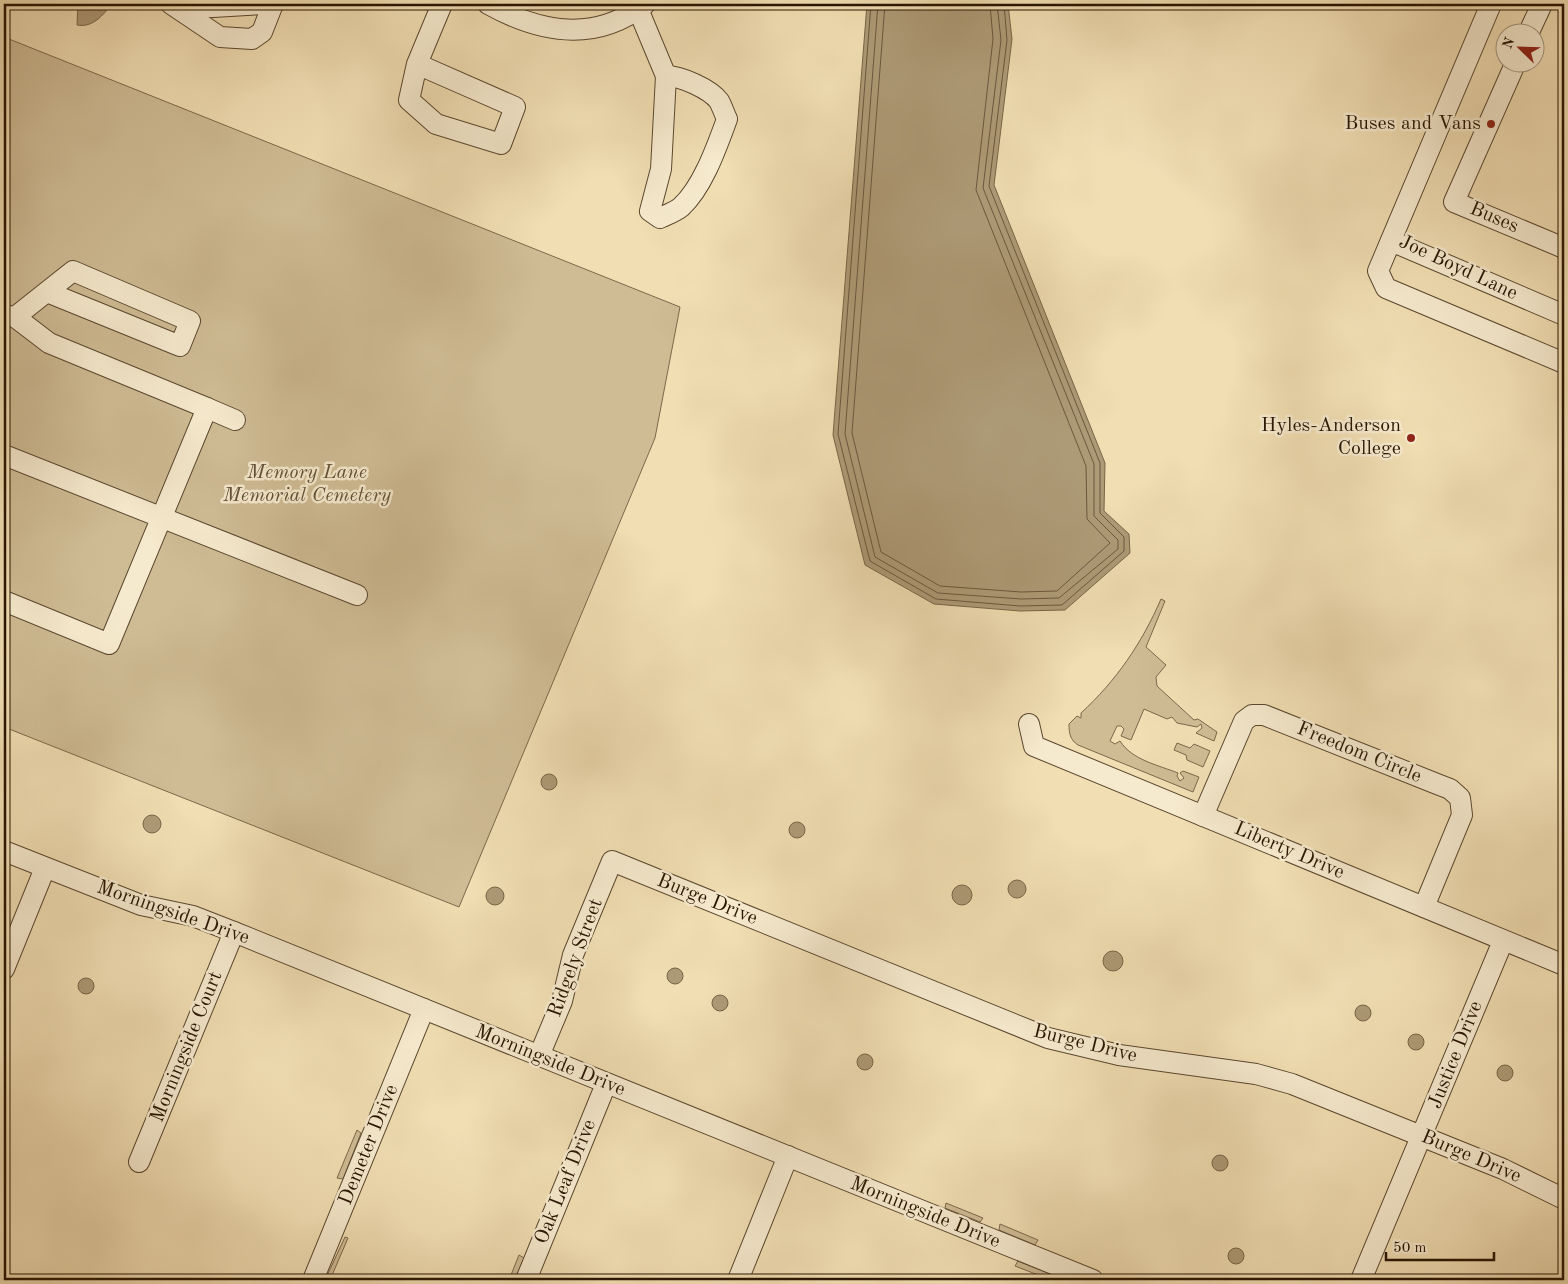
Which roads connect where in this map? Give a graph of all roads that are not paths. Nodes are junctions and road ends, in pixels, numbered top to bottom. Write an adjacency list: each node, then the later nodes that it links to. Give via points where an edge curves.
1 (264, 4): 7 (street)
2 (273, 4): 7 (street, via 262,32 252,39 220,36)
3 (442, 4): 10 (street)
4 (488, 4): 8 (street, via 514,18 544,28 566,30 612,23)
5 (1491, 4): 13 (street, Joe Boyd Lane)
6 (1542, 4): 9 (street)
7 (175, 6)
8 (641, 6): 12 (street)
9 (1534, 22)
10 (417, 64): 10 (street, via 410,100 436,124 501,144 515,107)
11 (1512, 72): 14 (street, Buses, via 1454,202)
12 (666, 76): 12 (street, via 676,76 697,85 718,100 727,119 698,184 681,207 660,218 650,211 661,169)
13 (1391, 241): 16 (street, Joe Boyd Lane); 18 (street, via 1378,271 1386,288)
14 (1564, 247)
15 (47, 292): 15 (street, via 73,271 190,321 180,346); 17 (street)
16 (1564, 315)
17 (9, 316): 19 (street, via 49,343)
18 (1564, 363)
19 (207, 408): 20 (street); 22 (street)
20 (235, 420)
21 (4, 454): 22 (street)
22 (161, 517): 23 (street); 24 (street, via 109,644)
23 (357, 595)
24 (4, 602)
25 (1028, 724): 26 (street, Liberty Drive, via 1034,746)
26 (1203, 816): 30 (street, Liberty Drive); 30 (street, Freedom Circle, via 1244,721 1252,714 1264,715 1438,784 1460,798 1462,815)
27 (4, 851): 29 (street, Morningside Drive)
28 (612, 861): 36 (street, Ridgely Street, via 573,955 562,1001); 38 (street, Burge Drive, via 1048,1038 1119,1055 1256,1074 1292,1084)
29 (45, 868): 31 (street, Morningside Drive, via 141,905 192,916); 34 (street)
30 (1424, 907): 32 (street, Liberty Drive)
31 (234, 932): 35 (street, Morningside Drive); 40 (street, Morningside Court)
32 (1503, 941): 33 (street, Liberty Drive); 38 (street, Justice Drive)
33 (1564, 965)
34 (4, 969)
35 (424, 1009): 36 (street, Morningside Drive); 42 (street, Demeter Drive)
36 (539, 1056): 37 (street, Morningside Drive)
37 (606, 1084): 39 (street, Morningside Drive); 43 (street, Oak Leaf Drive)
38 (1423, 1136): 41 (street, Burge Drive, via 1503,1169); 46 (street, Justice Drive)
39 (788, 1156): 44 (street); 45 (street, Morningside Drive)
40 (139, 1162)
41 (1564, 1199)
42 (313, 1280)
43 (526, 1280)
44 (738, 1280)
45 (1093, 1280)
46 (1362, 1280)

